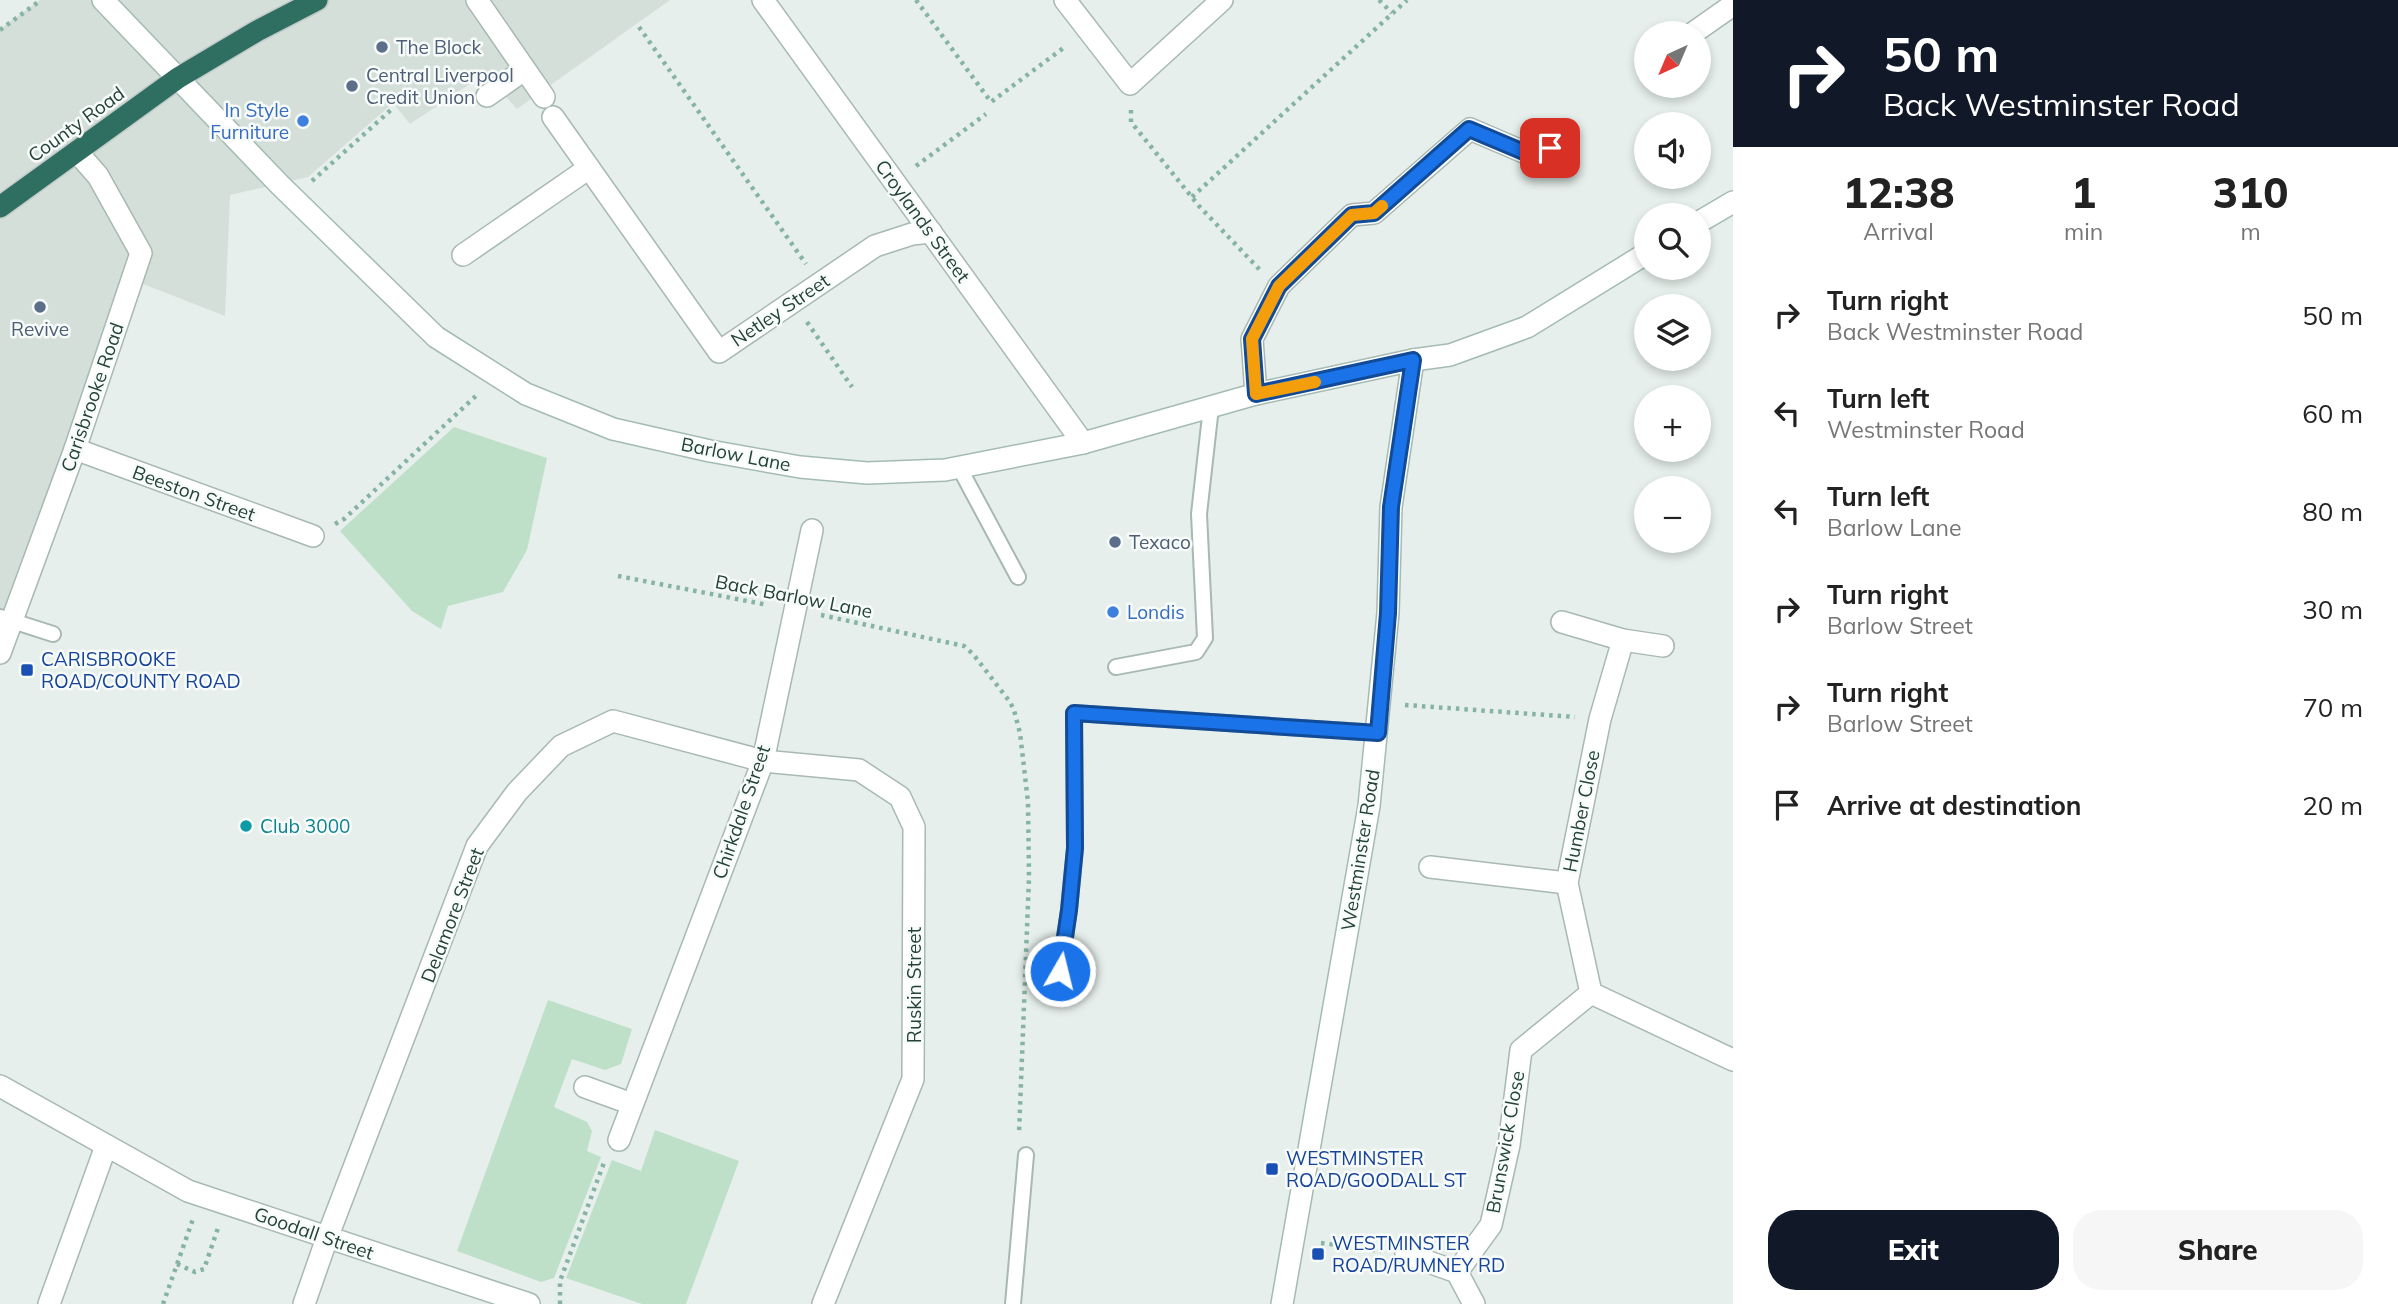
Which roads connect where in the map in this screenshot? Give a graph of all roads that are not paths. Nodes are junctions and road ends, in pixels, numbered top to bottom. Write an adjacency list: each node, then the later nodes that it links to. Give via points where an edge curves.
1 (103, 0): 10 (street, Barlow Lane)
2 (317, 0): 10 (highway, County Road)
3 (477, 0): 9 (street, Netley Street)
4 (763, 0): 18 (street, Croylands Street)
5 (1065, 0): 6 (street, via 1130,84)
6 (1222, 0)
7 (1733, 5): 8 (street)
8 (1710, 21)
9 (524, 69): 11 (street); 14 (street, Netley Street)
10 (178, 78): 13 (highway, County Road); 26 (street, Barlow Lane, via 436,337 526,394 612,429 800,467 867,473)
11 (487, 96)
12 (1550, 148): 22 (street, via 1526,153 1469,129 1374,213 1352,215 1279,286 1252,339)
13 (77, 152): 15 (highway, County Road); 25 (street, Carisbrooke Road, via 98,176 141,253)
14 (589, 168): 18 (street, Netley Street, via 719,352 875,246); 19 (street)
15 (0, 207)
16 (1730, 210): 17 (street)
17 (1711, 217)
18 (931, 233): 24 (street, Croylands Street)
19 (463, 255)
20 (1634, 261): 21 (street, via 1527,327 1450,355)
21 (1413, 360): 22 (street, Barlow Lane); 37 (street, Westminster Road, via 1391,507)
22 (1256, 394): 23 (street, Barlow Lane)
23 (1211, 407): 24 (street, Barlow Lane); 36 (lane, via 1199,514 1205,638 1196,652)
24 (1083, 443): 26 (street, Barlow Lane)
25 (75, 449): 28 (street, Beeston Street); 30 (street, Carisbrooke Road)
26 (960, 467): 29 (lane)
27 (812, 530): 38 (street, Chirkdale Street)
28 (313, 537)
29 (1018, 577)
30 (6, 619): 32 (lane); 35 (street, Carisbrooke Road)
31 (1562, 622): 33 (street)
32 (53, 634)
33 (1623, 640): 34 (street); 40 (street, Humber Close, via 1600,719)
34 (1663, 646)
35 (0, 653)
36 (1116, 667)
37 (1378, 733): 41 (lane, via 1074,713 1075,848); 58 (street, Westminster Road)
38 (763, 761): 46 (street, Chirkdale Street); 50 (street, Delamore Street, via 613,722 561,746 517,792 477,846); 56 (street, Ruskin Street, via 859,770 900,797 914,827 913,1079)
39 (1430, 867): 40 (street)
40 (1567, 883): 42 (street, Humber Close)
41 (1060, 971)
42 (1591, 993): 43 (street); 52 (street, Brunswick Close, via 1521,1050 1509,1145 1491,1225)
43 (1733, 1060)
44 (0, 1086): 48 (street, Goodall Street)
45 (585, 1087): 46 (street)
46 (632, 1104): 47 (street, Chirkdale Street)
47 (620, 1140)
48 (106, 1146): 50 (street, Goodall Street, via 188,1191); 53 (street)
49 (1026, 1155): 57 (lane)
50 (327, 1238): 54 (street, Delamore Street); 55 (street, Goodall Street)
51 (1406, 1254): 52 (street)
52 (1457, 1272): 59 (street)
53 (49, 1304)
54 (304, 1304)
55 (529, 1304)
56 (823, 1304)
57 (1013, 1304)
58 (1282, 1304)
59 (1474, 1304)

